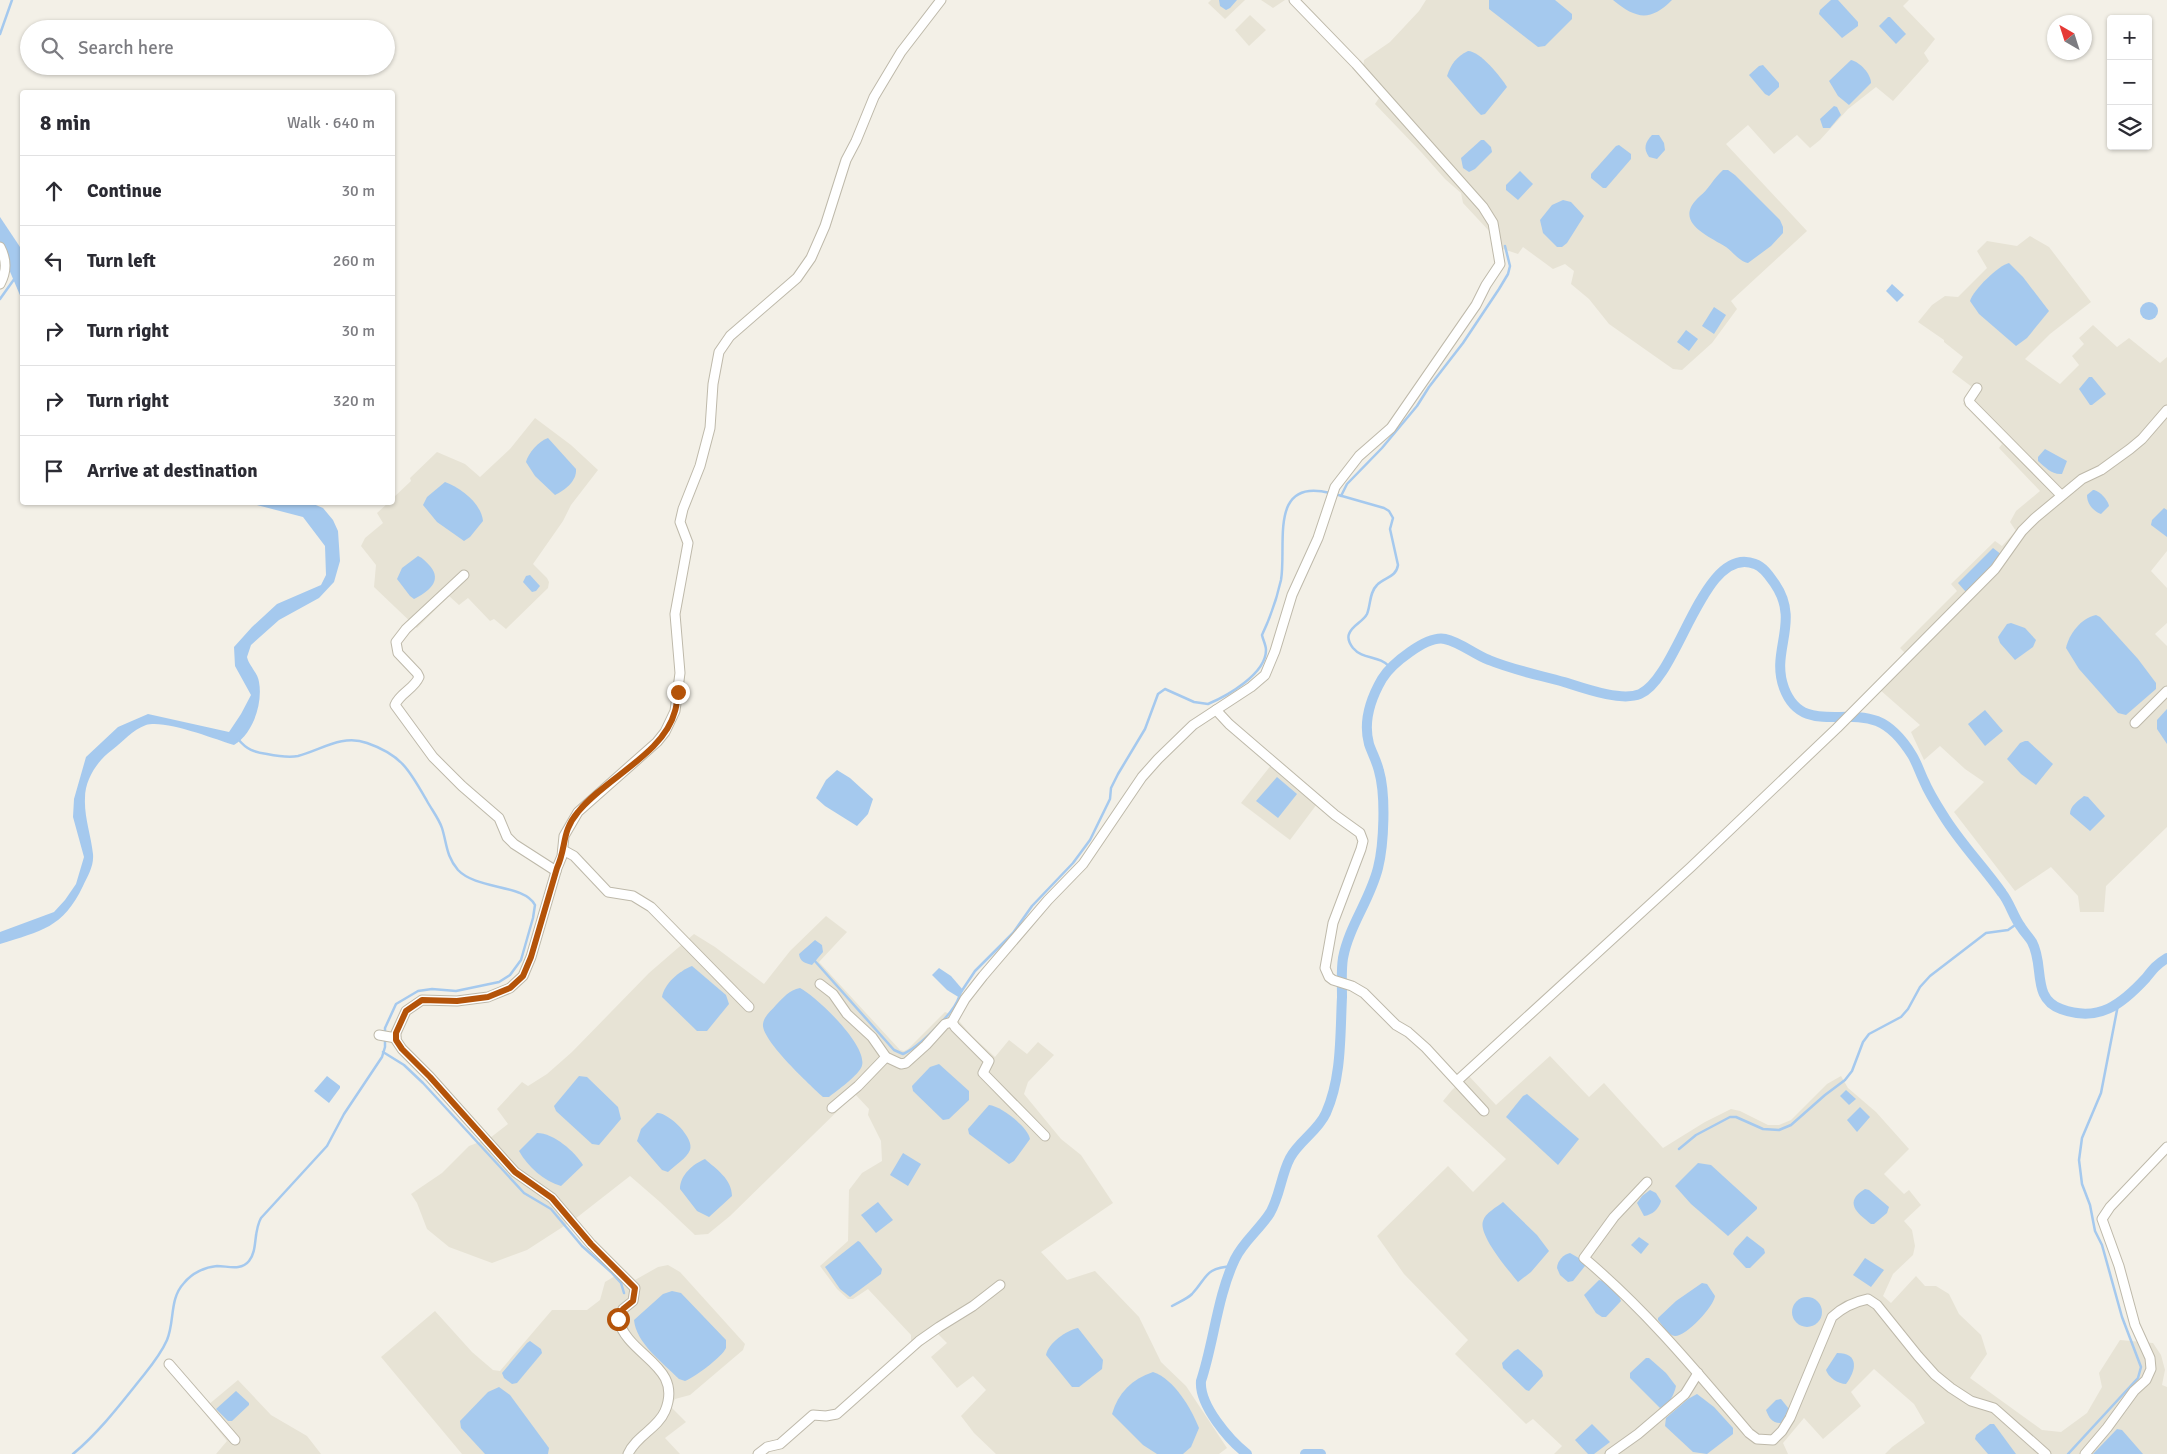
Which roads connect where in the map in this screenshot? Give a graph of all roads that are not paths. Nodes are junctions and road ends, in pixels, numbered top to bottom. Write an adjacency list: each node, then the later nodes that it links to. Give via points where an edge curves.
1 (941, 0): 12 (street, via 902,52 874,98 807,263 785,289 730,336 719,352 710,428 680,522 688,543 675,614 680,673 675,711 657,742 578,812 564,836)
2 (1294, 0): 10 (street, via 1483,207 1493,223 1500,259 1476,305 1403,412 1385,434 1359,456 1334,489 1318,538 1292,595 1269,668 1258,682)
3 (0, 247): 4 (street, via 6,265)
4 (0, 284)
5 (1977, 388): 7 (street, via 1970,403)
6 (2167, 410): 7 (street, via 2130,449)
7 (2062, 495): 20 (street, via 2022,530 1995,569 1837,728)
8 (464, 574): 13 (street, via 396,642 398,653 419,677 396,705 433,756 499,818 507,837)
9 (2167, 691): 11 (street)
10 (1216, 710): 16 (street, via 1193,725 1142,777 1083,864 983,976 965,998); 20 (street, via 1223,720 1360,833 1361,849 1333,923 1325,968 1332,980 1364,993 1396,1025 1426,1048)
11 (2135, 723)
12 (563, 850): 13 (street); 15 (street, via 574,856 608,892 633,896 651,907)
13 (556, 871): 18 (street, via 523,976 500,992 474,1000 422,1000 406,1011)
14 (820, 984): 19 (street, via 872,1037)
15 (749, 1007)
16 (952, 1022): 19 (street, via 906,1063 895,1063); 23 (street, via 990,1061 983,1073)
17 (379, 1035): 18 (street)
18 (393, 1038): 30 (street, via 515,1172 552,1198 591,1244 635,1288 633,1301 623,1309 618,1319 620,1327 635,1348 664,1374 670,1392 665,1412)
19 (886, 1057): 21 (street)
20 (1457, 1081): 22 (street)
21 (832, 1108)
22 (1484, 1111)
23 (1045, 1136)
24 (2167, 1147): 34 (street, via 2102,1219 2151,1369 2146,1380)
25 (1647, 1182): 28 (street, via 1614,1217 1584,1258 1624,1294)
26 (1000, 1285): 31 (street, via 920,1341 837,1414 813,1414 780,1444 766,1447)
27 (169, 1364): 29 (street)
28 (1698, 1373): 32 (street, via 1685,1394); 33 (street, via 1749,1433 1757,1439 1773,1440 1790,1418 1832,1317 1844,1306 1868,1299 1877,1305 1918,1356 1945,1383 1972,1401 1994,1408)
29 (235, 1440)
30 (628, 1454)
31 (758, 1454)
32 (1610, 1454)
33 (2046, 1454)
34 (2085, 1454)

